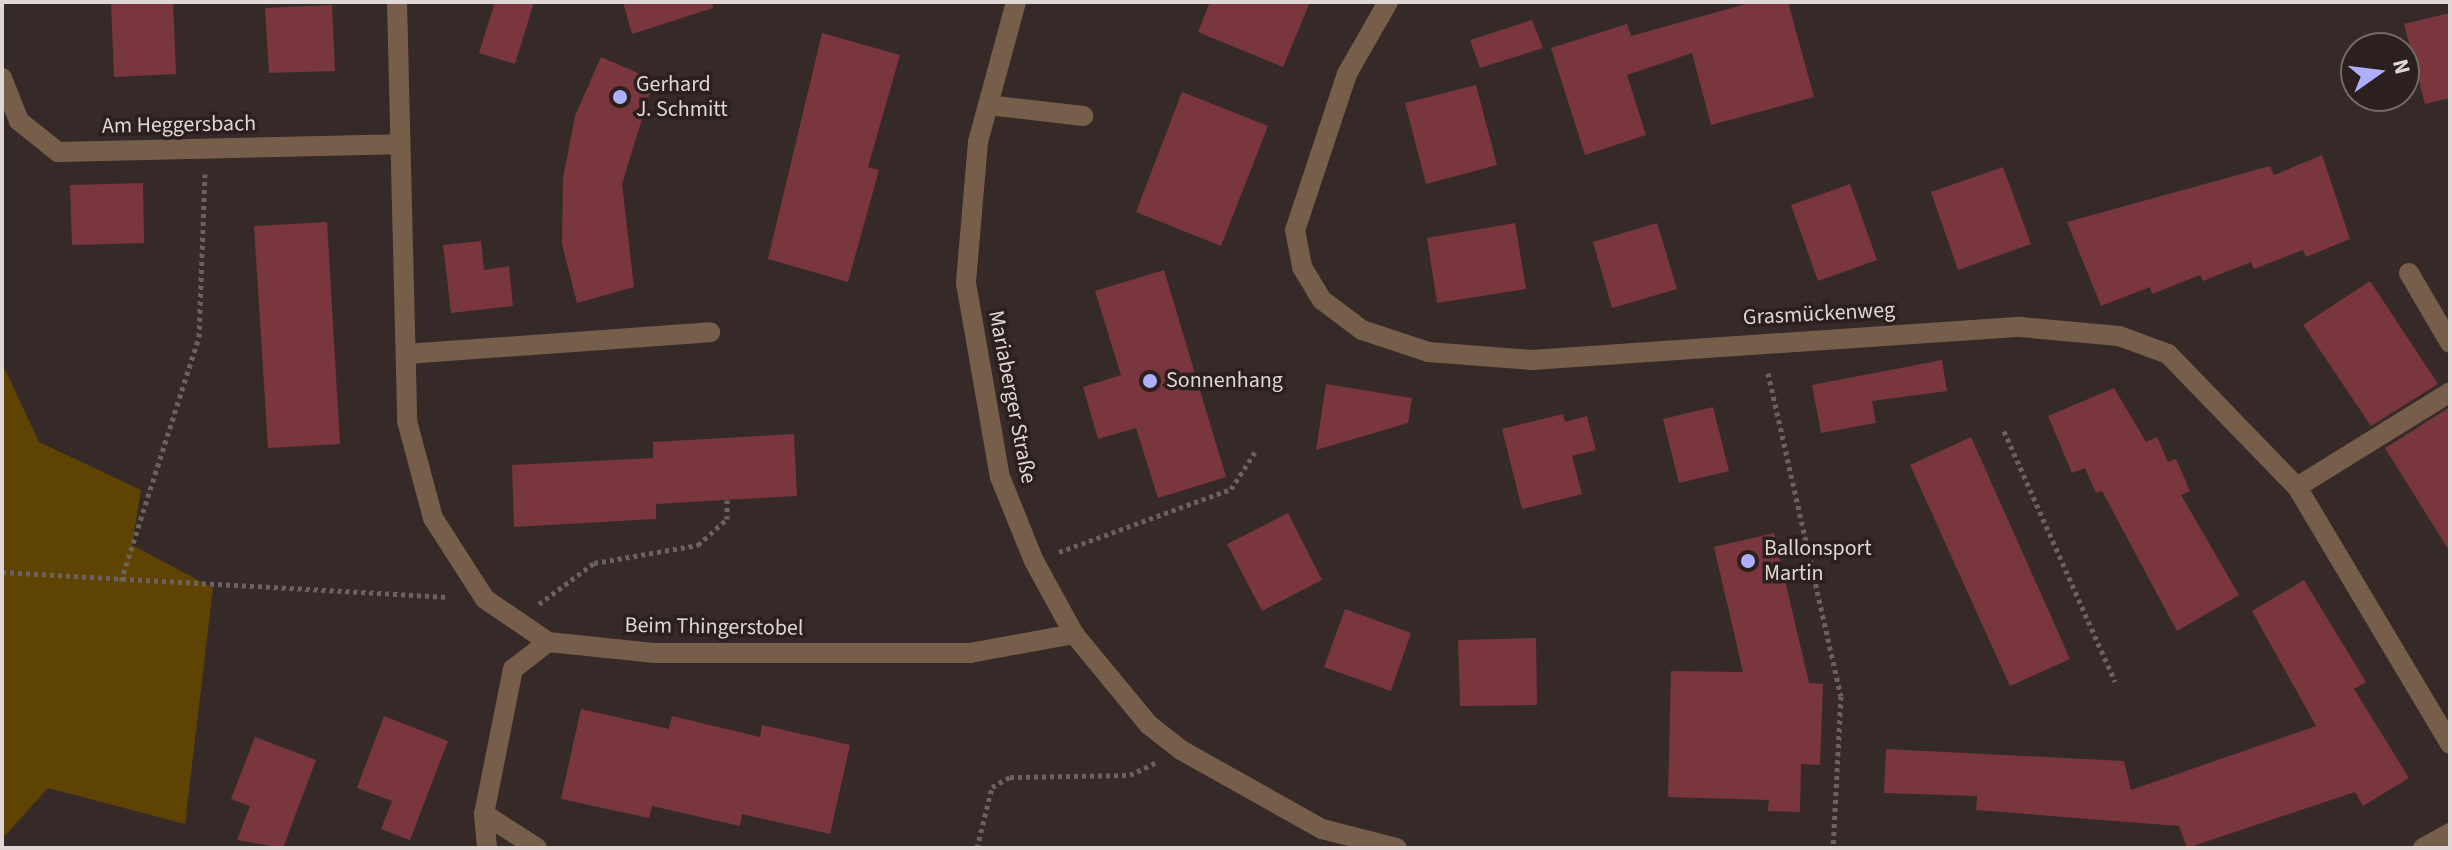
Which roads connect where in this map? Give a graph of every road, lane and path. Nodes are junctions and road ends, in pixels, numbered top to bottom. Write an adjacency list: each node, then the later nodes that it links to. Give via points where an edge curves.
1 (397, 2): 7 (street, Beim Thingerstobel)
2 (1016, 2): 5 (street, Mariaberger Straße)
3 (1388, 2): 11 (street, Grasmückenweg, via 1347,74 1295,230 1302,267 1322,300 1362,330 1428,352 1532,360)
4 (2, 78): 8 (street, Am Heggersbach, via 19,121 58,152)
5 (988, 105): 6 (street); 19 (street, Mariaberger Straße, via 966,283 1000,477)
6 (1083, 116)
7 (398, 144): 8 (street, Am Heggersbach); 13 (street, Beim Thingerstobel)
8 (205, 149): 21 (path, via 199,337)
9 (2409, 273): 12 (street)
10 (710, 332): 13 (street)
11 (1760, 340): 17 (street, Grasmückenweg, via 2020,327 2119,336 2168,354); 35 (path, via 1841,696)
12 (2450, 343)
13 (406, 354): 22 (street, Beim Thingerstobel, via 407,421 433,518)
14 (2450, 392): 17 (street)
15 (2004, 431): 26 (path)
16 (1255, 452): 19 (path, via 1231,489)
17 (2297, 487): 27 (street, Grasmückenweg)
18 (727, 500): 23 (path, via 727,519 698,545 594,563 555,587)
19 (1034, 561): 24 (street, Mariaberger Straße)
20 (2, 572): 21 (path)
21 (121, 581): 22 (path)
22 (485, 599): 23 (street, Beim Thingerstobel)
23 (520, 626): 25 (street, Beim Thingerstobel)
24 (1074, 634): 25 (street, Beim Thingerstobel, via 970,653 655,653); 28 (street, Mariaberger Straße, via 1149,725)
25 (548, 642): 29 (street, via 513,669)
26 (2115, 682)
27 (2450, 744)
28 (1181, 750): 33 (path, via 1130,775 1010,777 992,787); 34 (street, Mariaberger Straße, via 1322,829)
29 (484, 814): 31 (street); 32 (street)
30 (2450, 833): 36 (street)
31 (487, 848)
32 (537, 848)
33 (977, 848)
34 (1397, 848)
35 (1833, 848)
36 (2423, 848)

